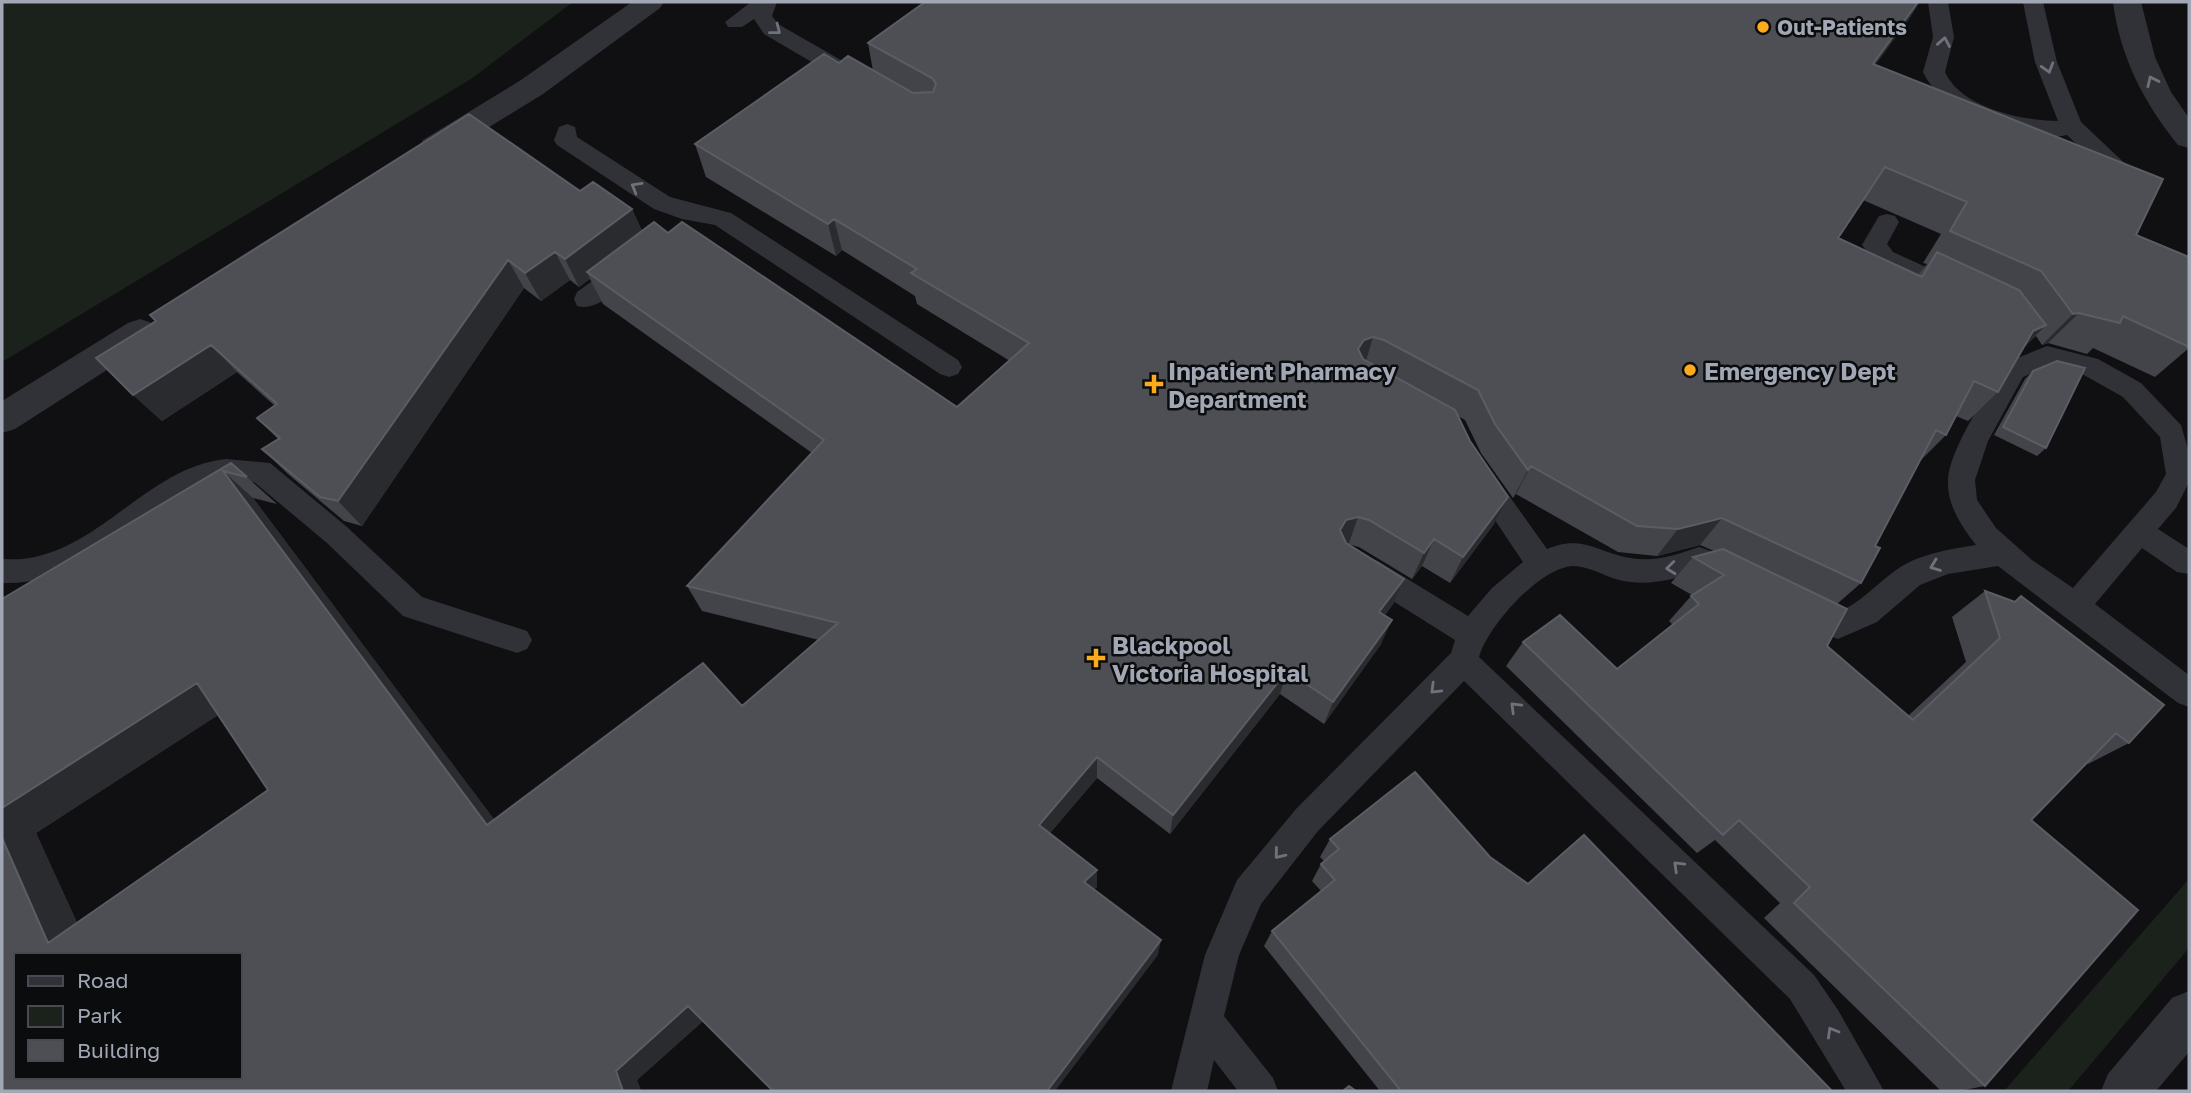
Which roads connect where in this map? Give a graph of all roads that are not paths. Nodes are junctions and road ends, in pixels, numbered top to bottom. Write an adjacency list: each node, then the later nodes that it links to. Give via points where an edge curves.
1 (650, 2): 11 (street, via 532,87)
2 (766, 2): 6 (lane); 7 (lane, one-way to 7, via 761,16 771,29)
3 (1938, 2): 8 (lane, one-way to 3, via 2062,131 2033,128 1960,100 1942,87 1934,72 1945,37)
4 (2033, 2): 8 (lane, one-way to 8, via 2046,62)
5 (2127, 2): 10 (street, one-way to 5, via 2156,90 2141,57)
6 (735, 22)
7 (872, 87)
8 (2071, 126): 12 (lane)
9 (567, 132): 13 (lane, one-way to 9, via 674,209 623,178 565,140)
10 (2189, 138)
11 (415, 160)
12 (2140, 192)
13 (698, 215): 15 (lane); 20 (lane, via 723,219)
14 (1888, 222): 18 (lane, via 1874,244 1885,258)
15 (676, 231)
16 (642, 257): 17 (lane)
17 (586, 299)
18 (1978, 301)
19 (160, 319): 21 (street)
20 (948, 367)
21 (2, 419)
22 (1468, 460): 27 (lane)
23 (2140, 531): 24 (lane, via 2180,474 2172,433 2132,390 2089,366 2030,351 2014,370 1961,480 1974,522); 26 (lane); 31 (lane)
24 (2002, 553): 30 (lane, one-way to 30, via 1946,562 1910,576 1867,613 1838,626); 31 (lane)
25 (1348, 558): 33 (lane)
26 (2187, 563)
27 (1541, 564): 29 (lane, one-way to 27, via 1699,559 1689,566 1647,570 1620,568 1573,554); 33 (lane, via 1507,594)
28 (2, 571): 32 (lane, via 18,574 73,556 208,473 260,471 413,607)
29 (1747, 579)
30 (1780, 600)
31 (2076, 606): 34 (lane)
32 (517, 640)
33 (1468, 648): 36 (lane, one-way to 36, via 1307,820 1249,892 1222,955); 39 (lane, one-way to 33, via 1802,987 1505,698)
34 (2189, 693)
35 (2189, 1015): 40 (street)
36 (1207, 1022): 37 (lane); 38 (lane)
37 (1189, 1091)
38 (1260, 1091)
39 (1866, 1091)
40 (2125, 1091)

